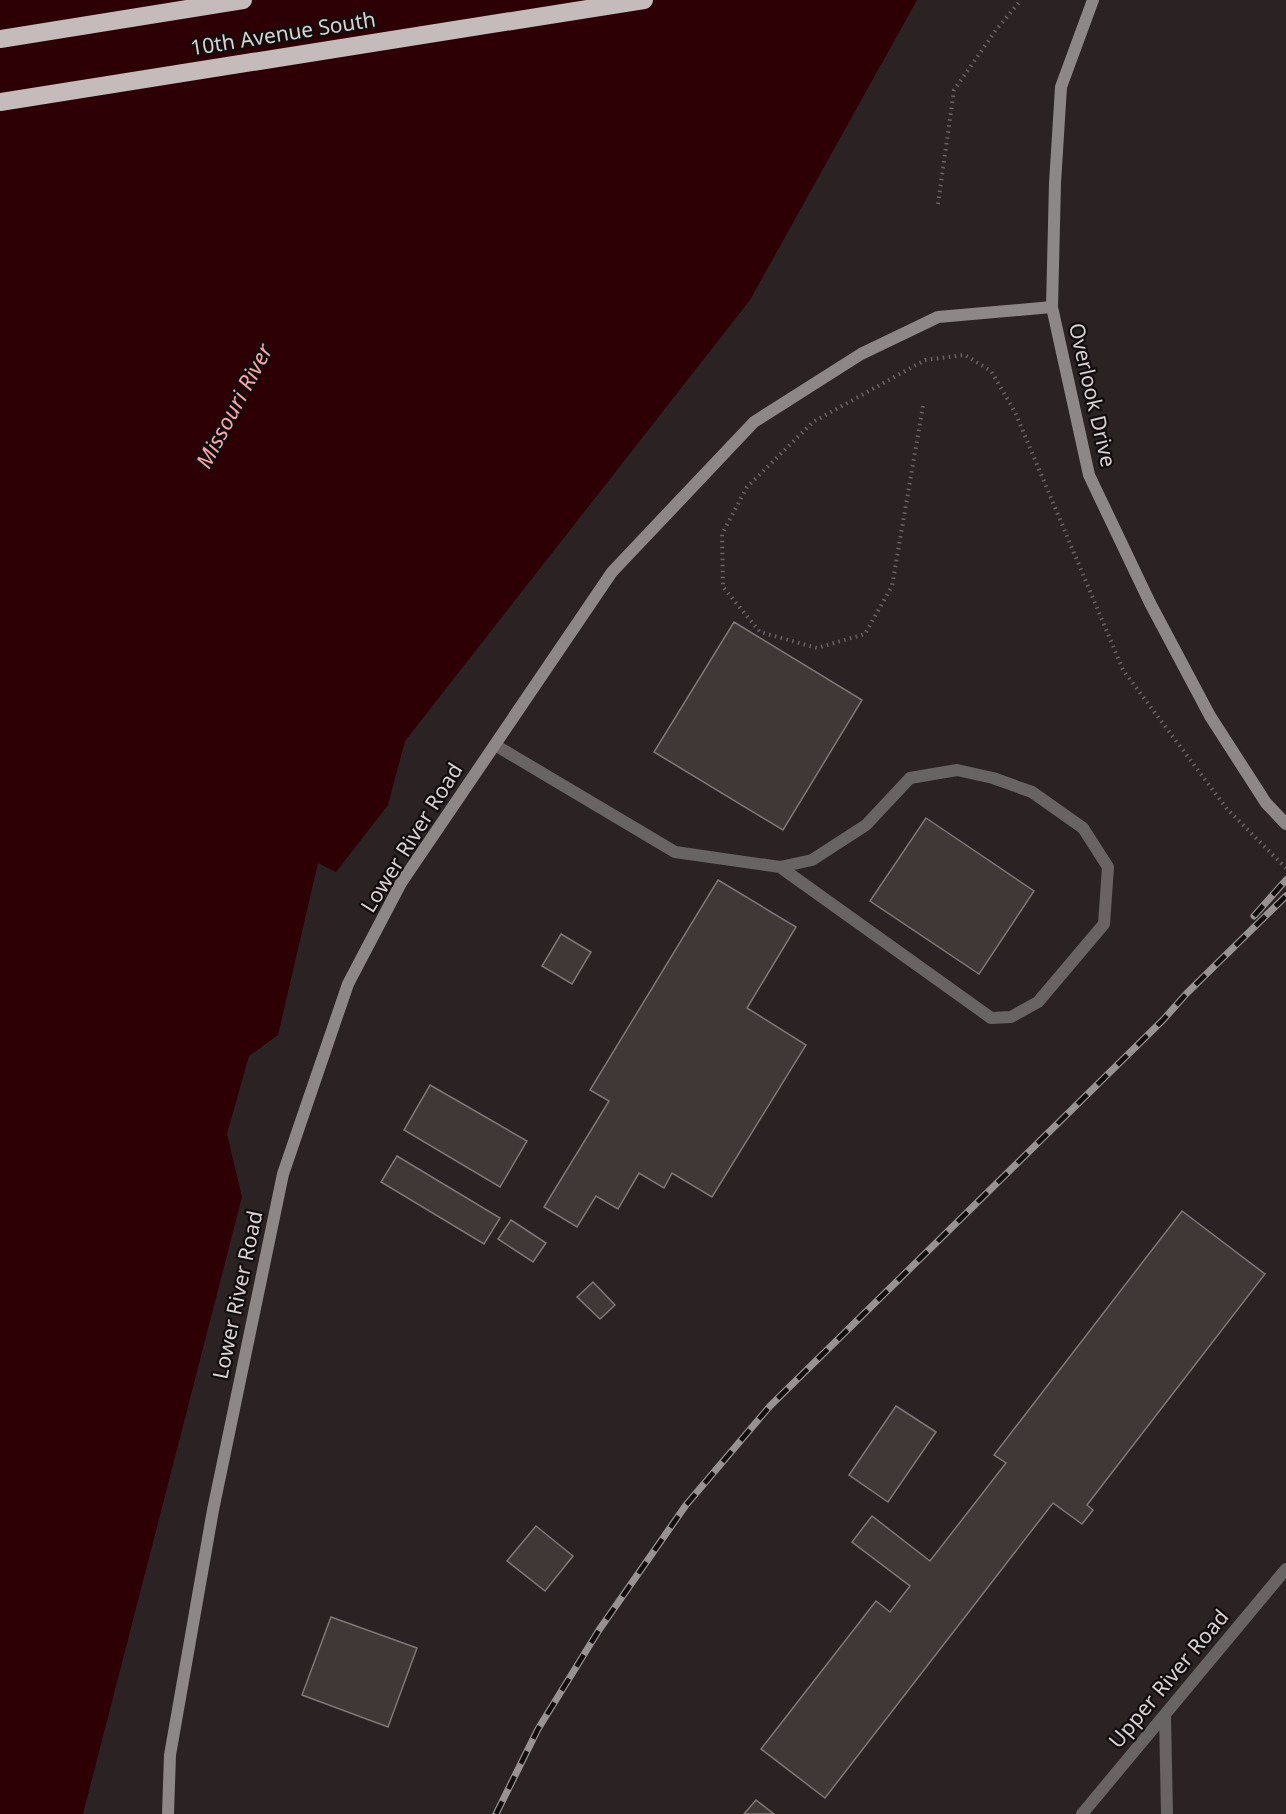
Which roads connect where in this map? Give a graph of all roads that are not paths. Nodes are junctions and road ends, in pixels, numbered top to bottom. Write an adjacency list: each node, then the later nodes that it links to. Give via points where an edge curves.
1 (243, 0): 4 (highway, 10th Avenue South)
2 (644, 0): 5 (highway, 10th Avenue South)
3 (1093, 0): 6 (street, Overlook Drive, via 1061,87)
4 (0, 39)
5 (0, 102)
6 (1052, 307): 7 (street, Lower River Road, via 938,317 861,354 754,422 612,572); 8 (street, Overlook Drive, via 1089,475 1210,716 1266,803)
7 (495, 745): 9 (street, via 675,852); 12 (street, Lower River Road, via 401,883 348,984 283,1174 213,1510 170,1755)
8 (1286, 824)
9 (780, 867): 9 (street, via 991,1018 1011,1017 1038,1002 1104,924 1108,867 1083,828 1032,792 957,770 910,778 866,825 812,860)
10 (1286, 1569): 11 (street, Upper River Road)
11 (1165, 1716): 13 (street, Upper River Road); 14 (street)
12 (168, 1814)
13 (1082, 1814)
14 (1167, 1814)

